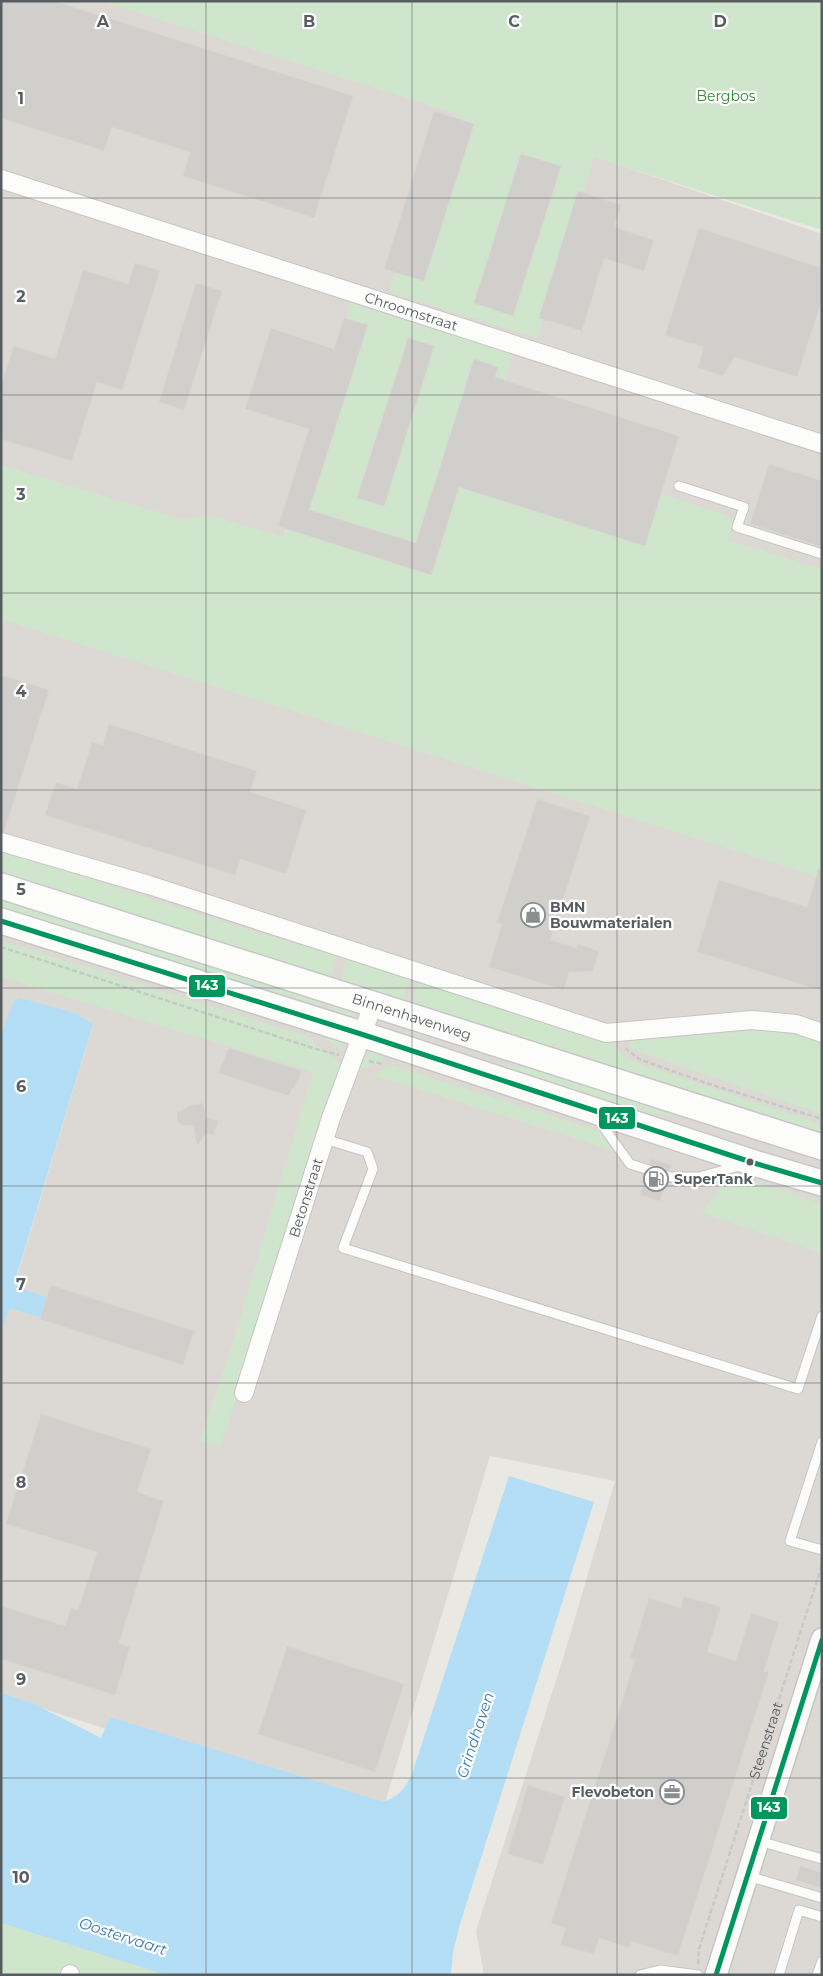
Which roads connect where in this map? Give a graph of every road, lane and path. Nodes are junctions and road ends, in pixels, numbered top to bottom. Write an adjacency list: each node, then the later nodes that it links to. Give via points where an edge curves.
1 (1, 180): 2 (street, Chroomstraat)
2 (822, 444)
3 (679, 486): 4 (lane, via 744,508 737,527)
4 (822, 554)
5 (1, 842): 9 (street, via 149,886)
6 (1, 886): 8 (main road, Binnenhavenweg)
7 (1, 921): 11 (main road)
8 (372, 1005): 11 (street, Betonstraat); 15 (main road, Binnenhavenweg)
9 (606, 1033): 10 (street, via 752,1020 796,1024); 13 (path, via 639,1059)
10 (822, 1033)
11 (362, 1034): 12 (main road); 14 (street, Betonstraat)
12 (587, 1107): 16 (main road); 16 (lane, via 630,1164 671,1177 700,1177)
13 (822, 1119)
14 (325, 1139): 18 (lane, via 367,1152 373,1169 343,1248 798,1389); 19 (street, Betonstraat)
15 (822, 1147)
16 (754, 1163): 17 (main road)
17 (822, 1183)
18 (822, 1316)
19 (244, 1393)
20 (822, 1442): 21 (lane, via 790,1542)
21 (822, 1550)
22 (822, 1565): 31 (path, Steenstraat, via 699,1949)
23 (822, 1639): 24 (street, Steenstraat)
24 (759, 1841): 25 (lane); 26 (street, Steenstraat)
25 (822, 1859)
26 (748, 1876): 27 (lane); 32 (street, Steenstraat)
27 (822, 1898)
28 (822, 1917): 33 (lane, via 799,1910)
29 (822, 1960): 34 (lane)
30 (640, 1975): 31 (lane, via 660,1970)
31 (697, 1975)
32 (716, 1975)
33 (779, 1975)
34 (817, 1975)

